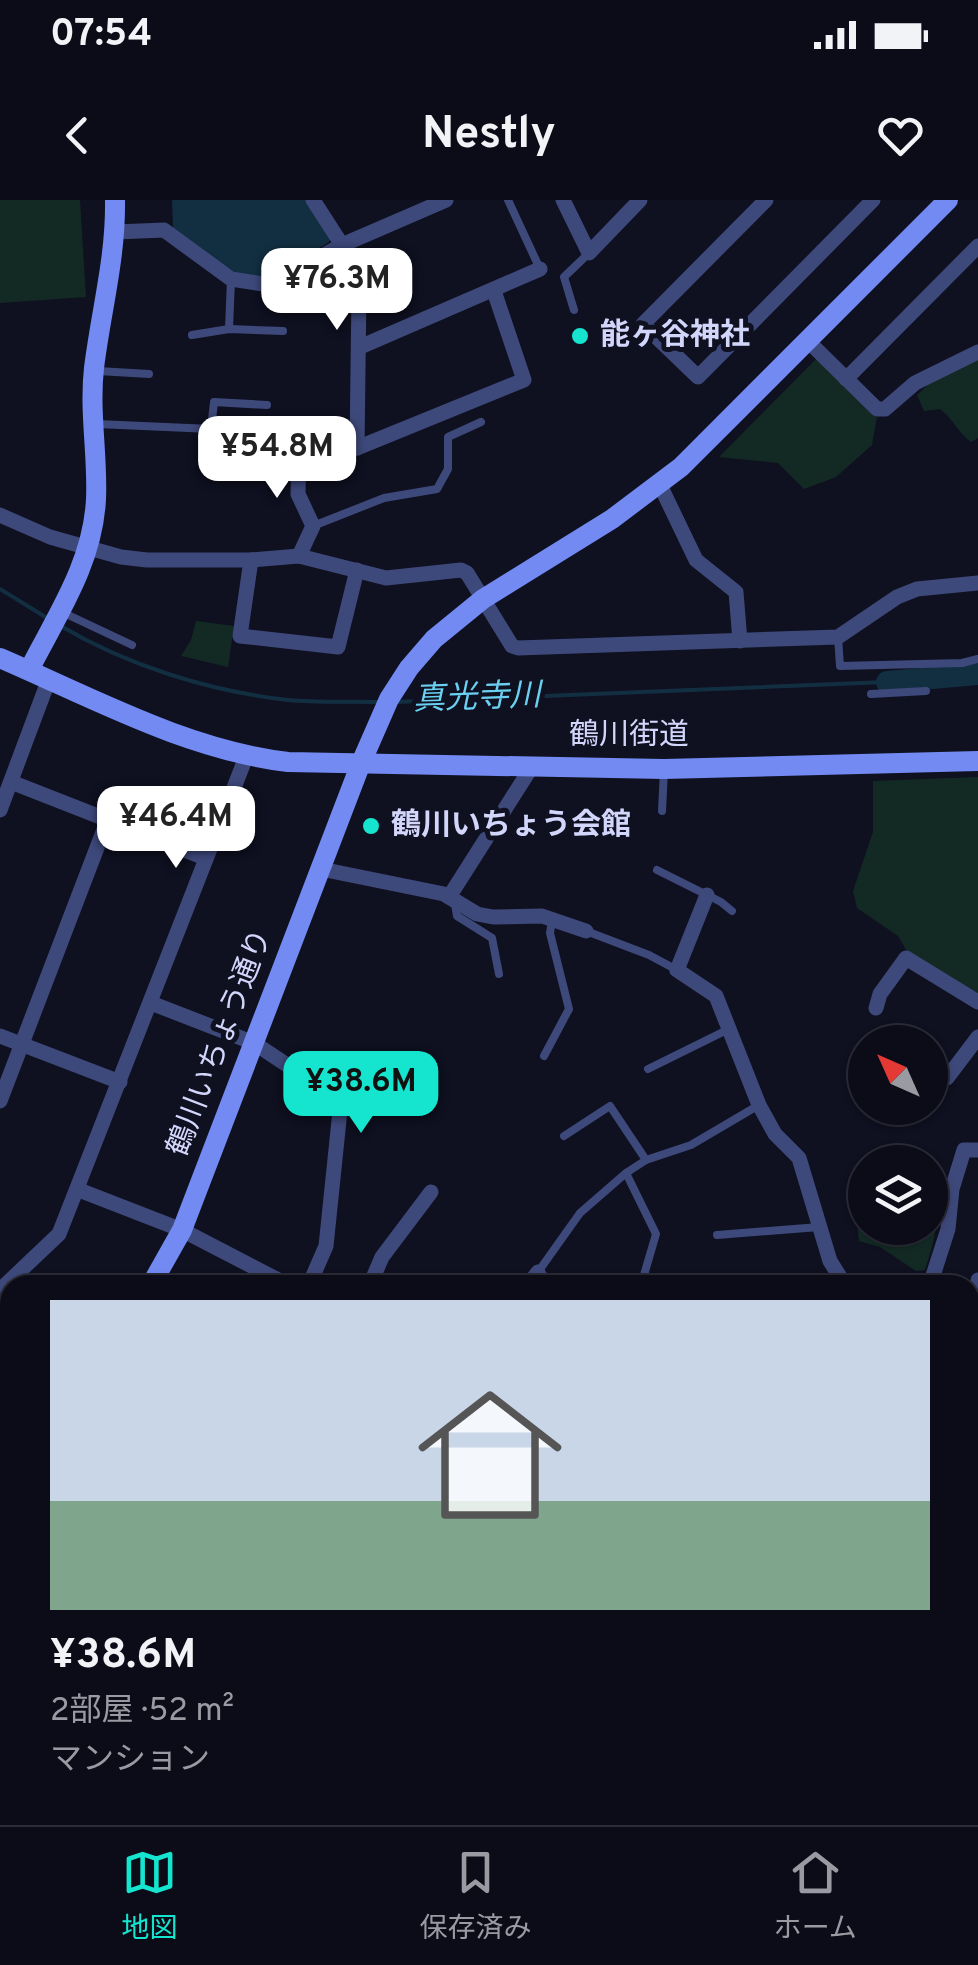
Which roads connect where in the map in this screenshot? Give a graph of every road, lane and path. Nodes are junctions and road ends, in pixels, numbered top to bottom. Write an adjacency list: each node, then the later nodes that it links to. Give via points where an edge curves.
1 (115, 200): 11 (street)
2 (313, 200): 12 (street)
3 (446, 200): 10 (street)
4 (508, 200): 15 (lane)
5 (563, 200): 14 (street)
6 (640, 200): 14 (street)
7 (766, 200): 8 (street, via 644,324 698,378)
8 (873, 200)
9 (948, 200): 22 (street, 鶴川いちょう通り)
10 (422, 205): 12 (street)
11 (115, 232): 16 (street, via 164,230); 25 (street)
12 (342, 245): 16 (street, via 263,284); 23 (street, via 359,290)
13 (978, 246): 27 (street)
14 (589, 252): 18 (lane, via 564,277)
15 (540, 269): 17 (street)
16 (231, 279): 19 (lane)
17 (494, 291): 23 (street); 31 (street, via 524,380)
18 (574, 310)
19 (229, 329): 20 (lane); 21 (lane)
20 (283, 332)
21 (192, 335)
22 (808, 341): 27 (street); 32 (street, 鶴川いちょう通り)
23 (360, 347): 31 (street)
24 (978, 352): 27 (street, via 915,383 886,409 877,409)
25 (94, 371): 26 (lane); 30 (street)
26 (148, 374)
27 (846, 380)
28 (267, 405): 30 (lane, via 214,402 211,428)
29 (481, 422): 34 (lane, via 448,437 448,470 437,488 384,498)
30 (92, 424): 35 (street, via 96,497)
31 (357, 448): 34 (street, via 299,451 298,494)
32 (660, 485): 40 (street, 鶴川いちょう通り); 43 (street, via 696,560 736,592)
33 (0, 515): 35 (street)
34 (313, 526): 36 (street)
35 (89, 548): 37 (street, via 146,560); 41 (street)
36 (299, 556): 37 (street); 38 (street)
37 (251, 560): 38 (street, via 240,636 338,647)
38 (357, 570): 40 (street, via 386,578 461,570)
39 (978, 584): 42 (street, via 917,589)
40 (483, 599): 43 (street, via 518,648); 51 (street, 鶴川いちょう通り, via 434,638 395,689)
41 (56, 619): 44 (lane); 46 (street)
42 (838, 637): 43 (street); 45 (lane, via 840,666)
43 (740, 641)
44 (132, 645)
45 (978, 660)
46 (18, 670): 49 (street, 鶴川街道); 54 (street)
47 (926, 691): 48 (lane)
48 (872, 694)
49 (246, 756): 51 (street, 鶴川街道); 58 (street)
50 (978, 761): 53 (street, 鶴川街道)
51 (361, 763): 52 (street, 鶴川街道); 59 (street, 鶴川いちょう通り)
52 (531, 768): 53 (street, 鶴川街道); 62 (street)
53 (664, 769): 56 (lane)
54 (11, 782): 55 (street); 57 (street)
55 (0, 810)
56 (662, 811)
57 (108, 819): 58 (street); 75 (street)
58 (205, 858): 68 (street)
59 (320, 869): 62 (street); 74 (street, 鶴川いちょう通り)
60 (657, 870): 61 (lane)
61 (707, 896): 63 (lane); 66 (street)
62 (452, 898): 64 (street, via 477,914); 67 (lane, via 457,916 492,938)
63 (732, 911)
64 (552, 920): 65 (street); 76 (lane, via 569,1009)
65 (586, 932): 66 (lane)
66 (677, 970): 71 (street, via 716,996)
67 (500, 974)
68 (151, 1002): 74 (street); 79 (street)
69 (978, 1002): 70 (street, via 906,958)
70 (876, 1008)
71 (730, 1029): 77 (lane); 81 (street)
72 (0, 1036): 75 (street)
73 (978, 1037): 78 (street)
74 (254, 1042): 89 (street, 鶴川いちょう通り); 94 (street, via 341,1101 326,1246)
75 (22, 1044): 79 (street); 80 (street)
76 (544, 1056)
77 (648, 1069)
78 (948, 1077)
79 (120, 1082): 86 (street)
80 (0, 1101)
81 (759, 1105): 84 (lane, via 691,1145); 88 (street, via 799,1158)
82 (564, 1136): 84 (lane, via 610,1106)
83 (978, 1150): 99 (street, via 964,1150 957,1168)
84 (646, 1160): 85 (lane)
85 (626, 1174): 96 (lane, via 580,1213); 97 (lane, via 656,1234)
86 (79, 1190): 89 (street); 91 (street, via 60,1234)
87 (431, 1192): 95 (street)
88 (819, 1226): 90 (lane); 98 (street)
89 (182, 1230): 92 (street, 鶴川いちょう通り); 93 (street)
90 (717, 1234)
91 (16, 1275)
92 (157, 1275)
93 (269, 1275)
94 (313, 1275)
95 (374, 1275)
96 (535, 1275)
97 (644, 1275)
98 (839, 1275)
99 (933, 1275)

